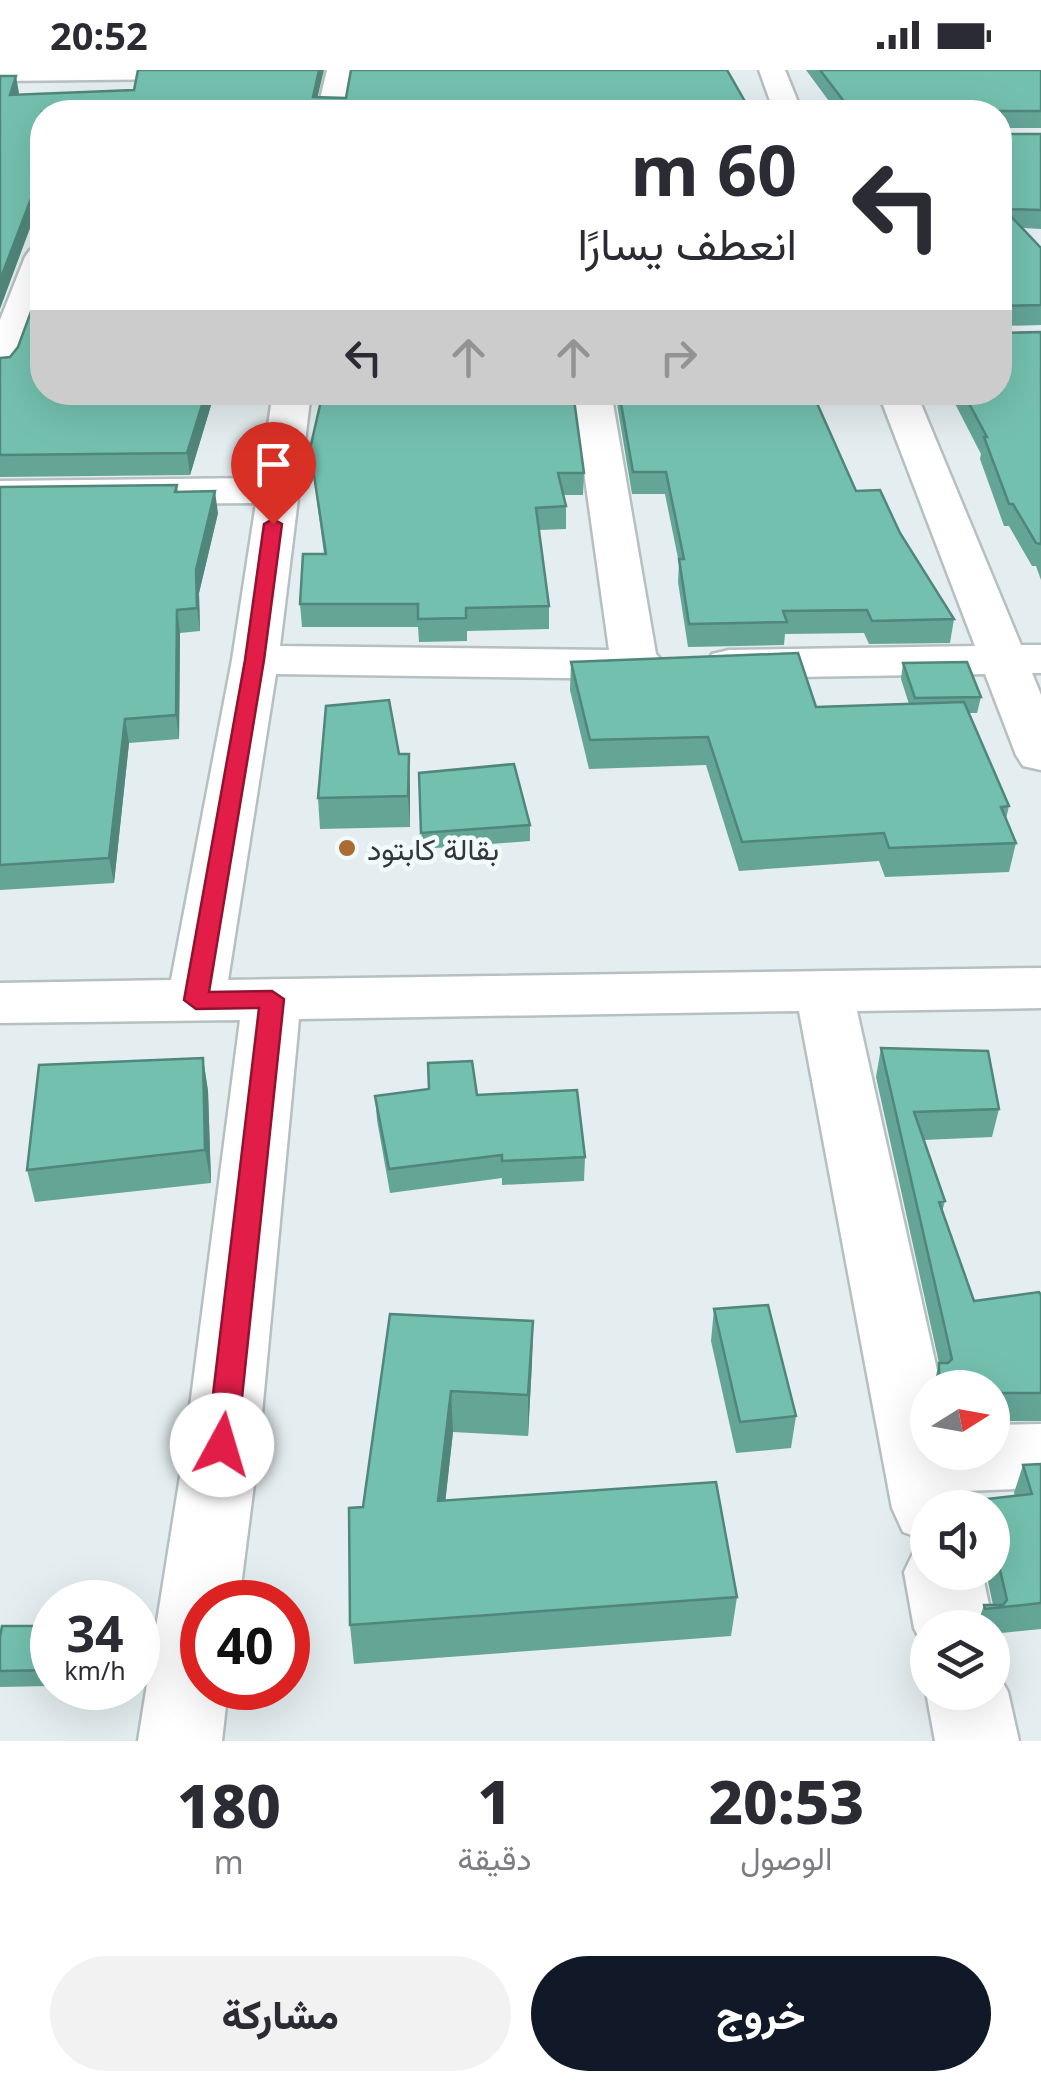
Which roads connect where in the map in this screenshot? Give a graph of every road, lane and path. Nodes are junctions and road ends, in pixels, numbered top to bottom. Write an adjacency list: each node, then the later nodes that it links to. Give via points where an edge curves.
1 (273, 70): 4 (street)
2 (340, 70): 7 (street)
3 (772, 70): 8 (street)
4 (113, 72): 5 (street); 6 (street)
5 (0, 73)
6 (102, 99)
7 (333, 100)
8 (783, 100)
9 (30, 258): 10 (street)
10 (0, 366)
11 (290, 405): 14 (street)
12 (594, 405): 18 (street)
13 (903, 405): 17 (street)
14 (278, 490): 15 (street); 16 (street)
15 (0, 494)
16 (255, 660): 18 (street); 23 (street)
17 (1022, 660): 18 (street); 19 (street)
18 (634, 665)
19 (1041, 755)
20 (1041, 988): 21 (street)
21 (824, 991): 22 (street); 26 (street)
22 (272, 999): 23 (street); 28 (street, via 222,1445)
23 (196, 1000): 24 (street)
24 (0, 1003)
25 (1041, 1456): 26 (street)
26 (925, 1484)
27 (971, 1710): 29 (street)
28 (180, 1741)
29 (977, 1741)

